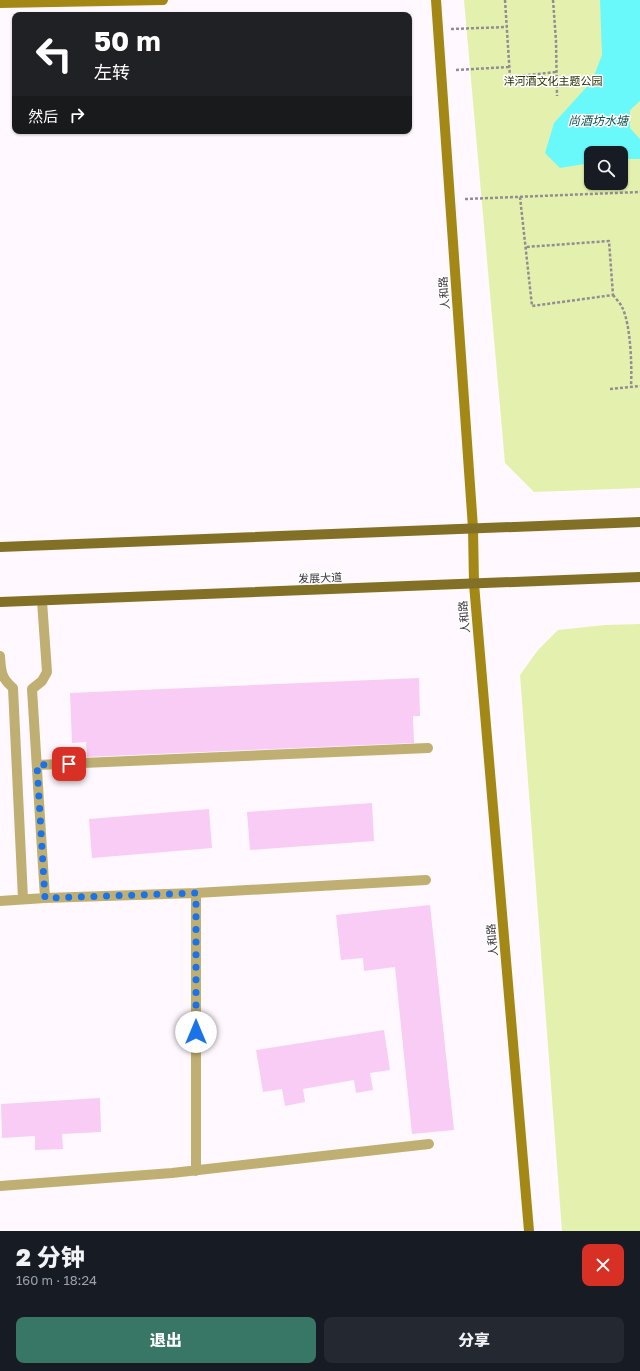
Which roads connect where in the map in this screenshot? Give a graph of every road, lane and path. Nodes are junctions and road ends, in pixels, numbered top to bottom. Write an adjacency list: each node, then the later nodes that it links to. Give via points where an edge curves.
1 (163, 0): 5 (street)
2 (436, 0): 7 (street, 人和路)
3 (505, 0): 6 (path)
4 (553, 0): 10 (path)
5 (0, 3)
6 (507, 26): 7 (path); 8 (path)
7 (438, 30): 9 (street, 人和路)
8 (509, 67): 9 (path); 10 (path, via 510,77)
9 (441, 71): 14 (street, 人和路)
10 (556, 72): 11 (path)
11 (557, 96)
12 (640, 192): 13 (path)
13 (520, 197): 14 (path); 15 (path)
14 (450, 199): 21 (street, 人和路)
15 (526, 248): 16 (path, via 609,241); 16 (path, via 532,306)
16 (613, 295): 18 (path, via 622,308 627,323 632,367)
17 (640, 386): 18 (path)
18 (630, 387): 19 (path)
19 (610, 389)
20 (640, 522): 21 (main road)
21 (473, 528): 22 (main road); 24 (street, 人和路)
22 (0, 547)
23 (640, 577): 24 (main road, 发展大道)
24 (474, 584): 25 (main road, 发展大道); 38 (street, 人和路)
25 (42, 601): 26 (main road, 发展大道); 29 (street, via 47,672 42,681 32,689)
26 (0, 602)
27 (0, 656): 33 (street, via 2,675 13,688)
28 (428, 748): 29 (street)
29 (37, 765): 32 (street)
30 (426, 880): 31 (street)
31 (196, 893): 32 (street); 36 (street)
32 (45, 898): 33 (street)
33 (23, 899): 34 (street)
34 (0, 901)
35 (429, 1144): 36 (street)
36 (196, 1170): 37 (street)
37 (0, 1186)
38 (529, 1231)

